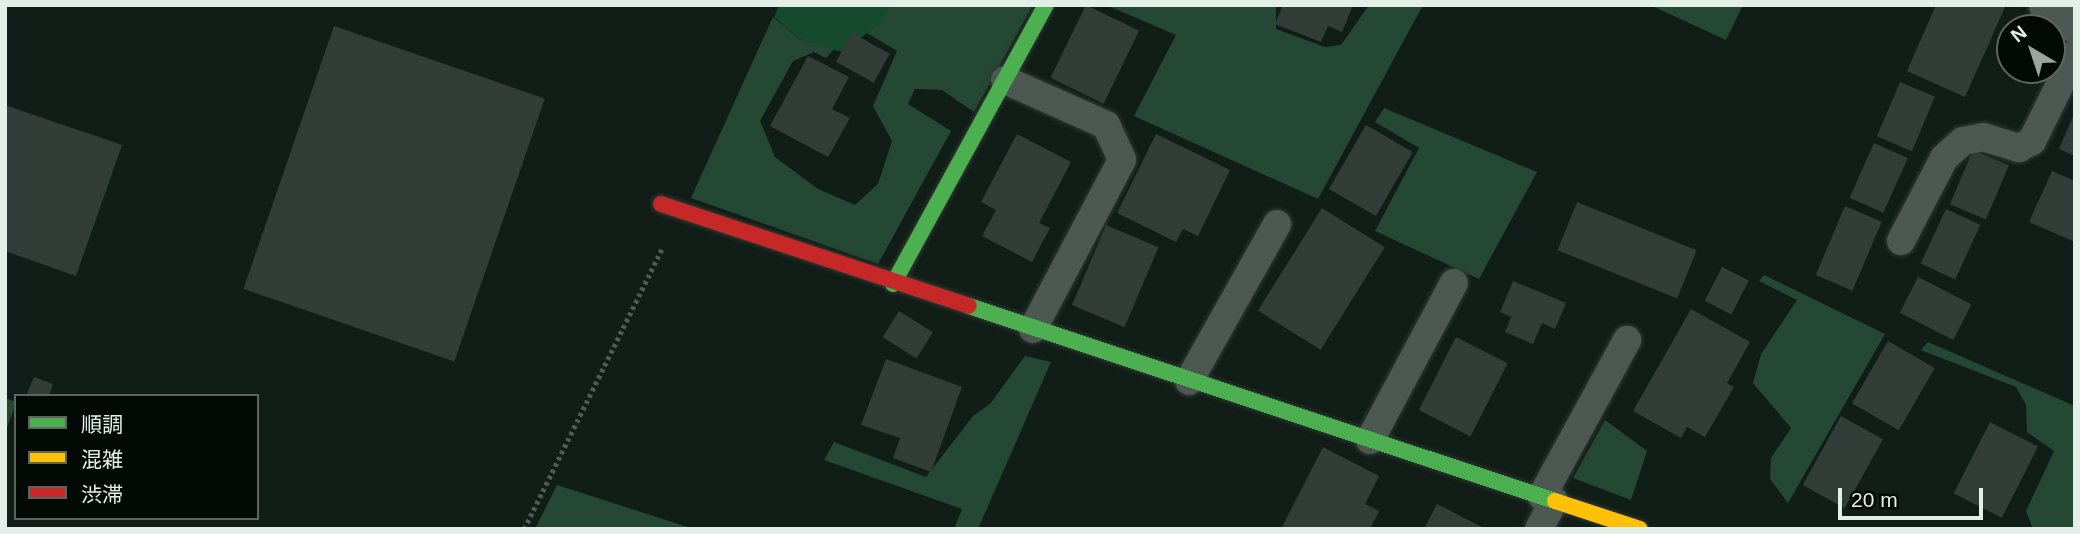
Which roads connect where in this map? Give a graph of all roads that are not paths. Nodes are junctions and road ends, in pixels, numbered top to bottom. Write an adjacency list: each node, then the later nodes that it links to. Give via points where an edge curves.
1 (1046, 5): 5 (street)
2 (2048, 5): 3 (street)
3 (2075, 24)
4 (2075, 54): 8 (lane, via 2032,141 2019,148 1983,137 1963,141 1944,158)
5 (1005, 80): 10 (street); 11 (lane, via 1106,125 1122,160)
6 (661, 204): 10 (street)
7 (1277, 225): 13 (lane)
8 (1901, 241)
9 (1454, 283): 14 (lane)
10 (893, 284): 11 (street)
11 (1033, 329): 13 (street)
12 (1627, 341): 15 (lane)
13 (1189, 381): 14 (street)
14 (1370, 440): 15 (street)
15 (1548, 498): 16 (lane); 17 (street)
16 (1539, 529)
17 (1640, 529)

